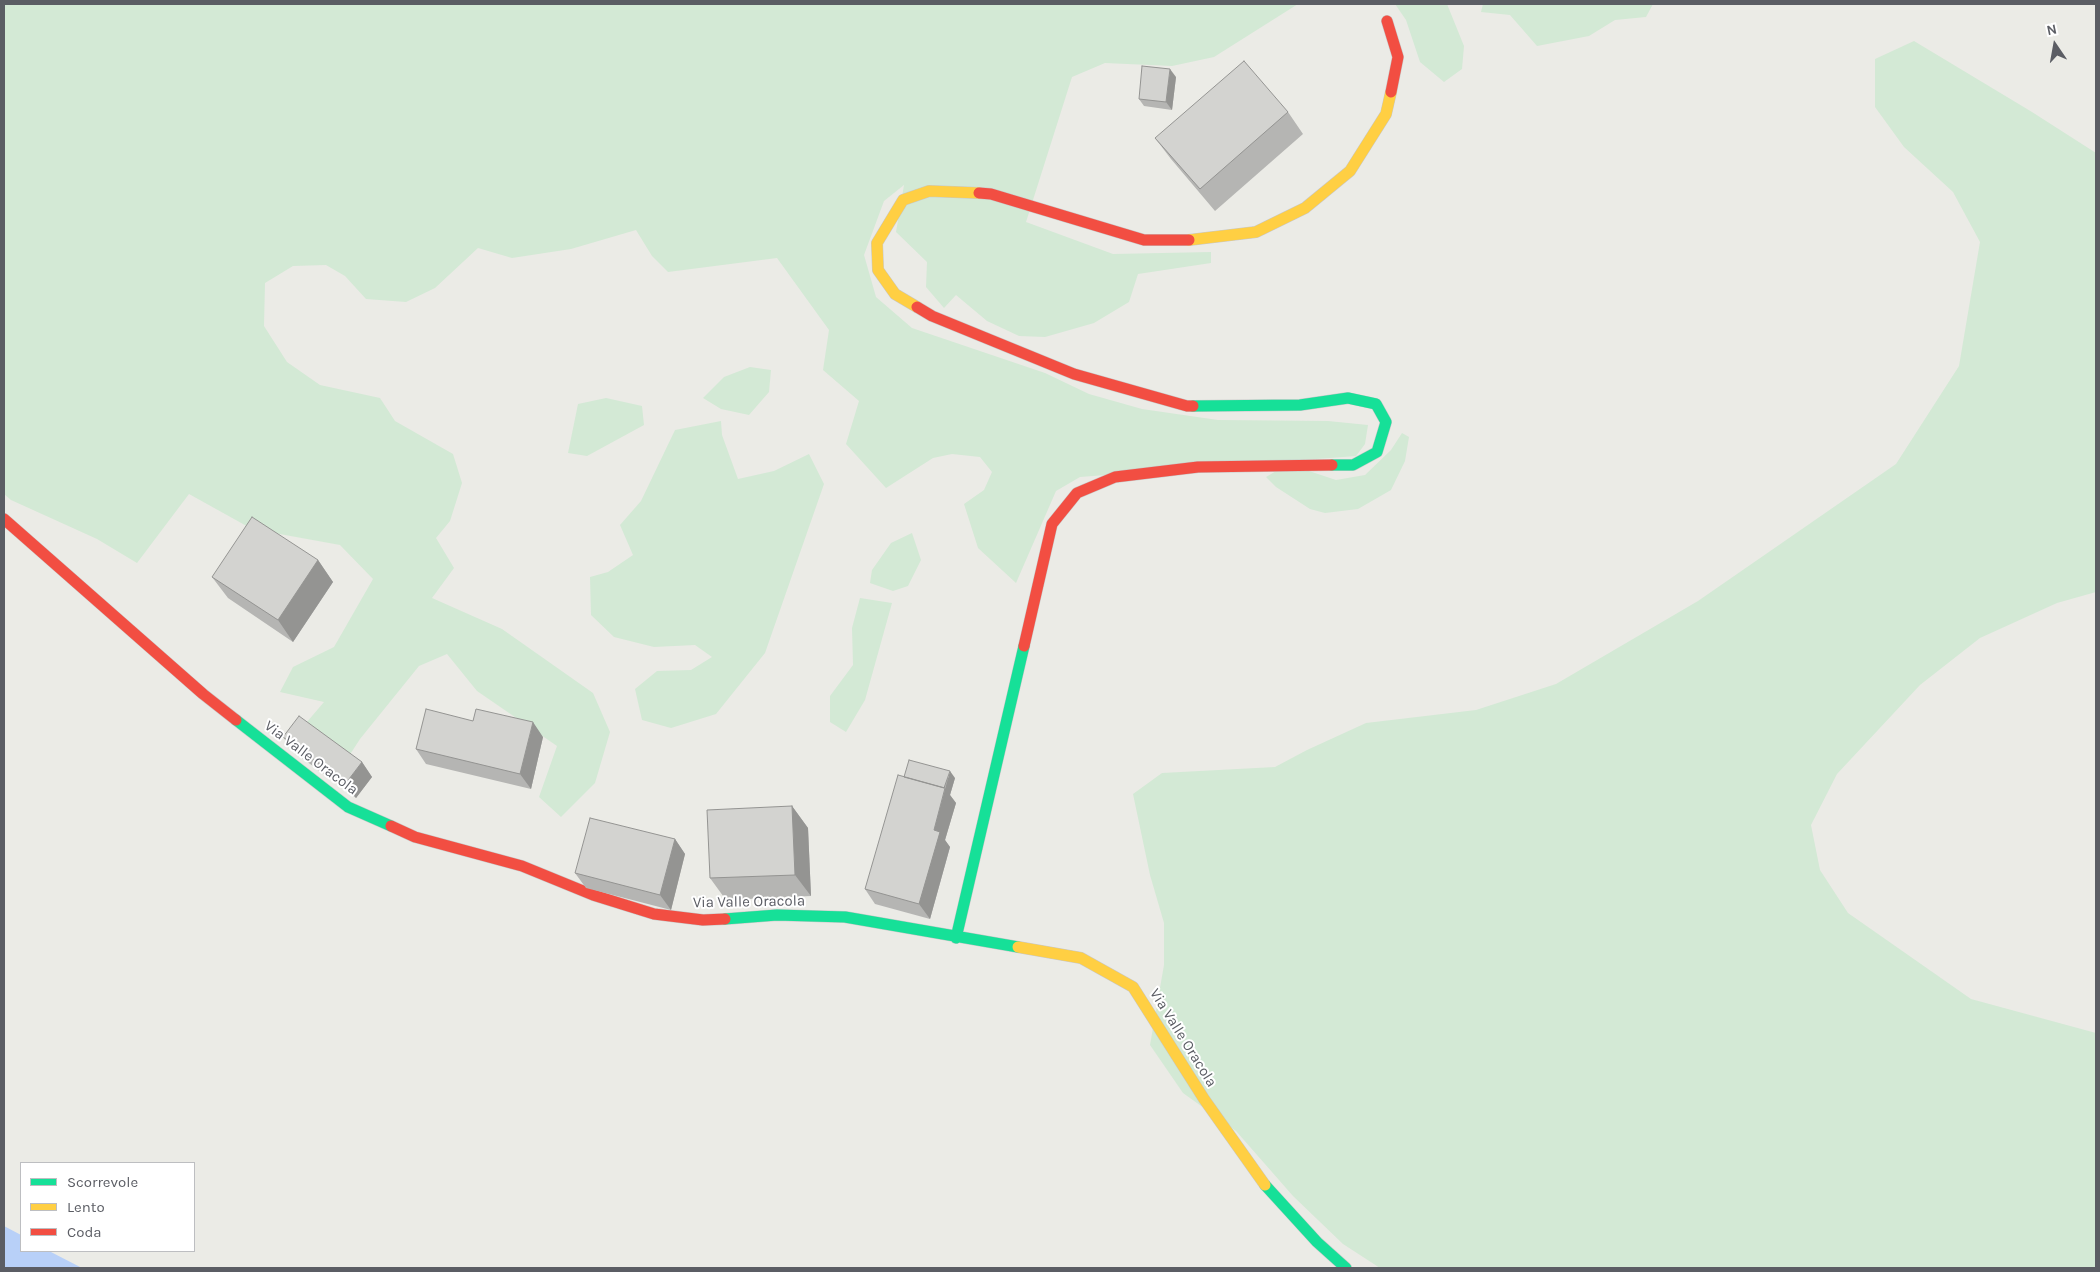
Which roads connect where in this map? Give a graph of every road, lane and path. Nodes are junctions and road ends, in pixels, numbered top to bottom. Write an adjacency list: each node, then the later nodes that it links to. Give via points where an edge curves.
1 (1387, 20): 3 (street, via 1398,56 1386,114 1350,171 1305,208 1256,232 1197,240 1144,240 991,194 929,191 903,200 877,244 878,270 895,294 932,316 1074,374 1187,406 1300,405 1348,398 1376,404 1386,422 1377,452 1353,465 1198,467 1115,477 1077,493 1052,524)
2 (4, 519): 3 (street, Via Valle Oracola, via 203,694 348,807 415,837 522,866 593,896 654,914 703,920 777,915 845,917)
3 (956, 938): 4 (street, Via Valle Oracola, via 1081,958 1133,987 1204,1099 1270,1191)
4 (1346, 1268)

